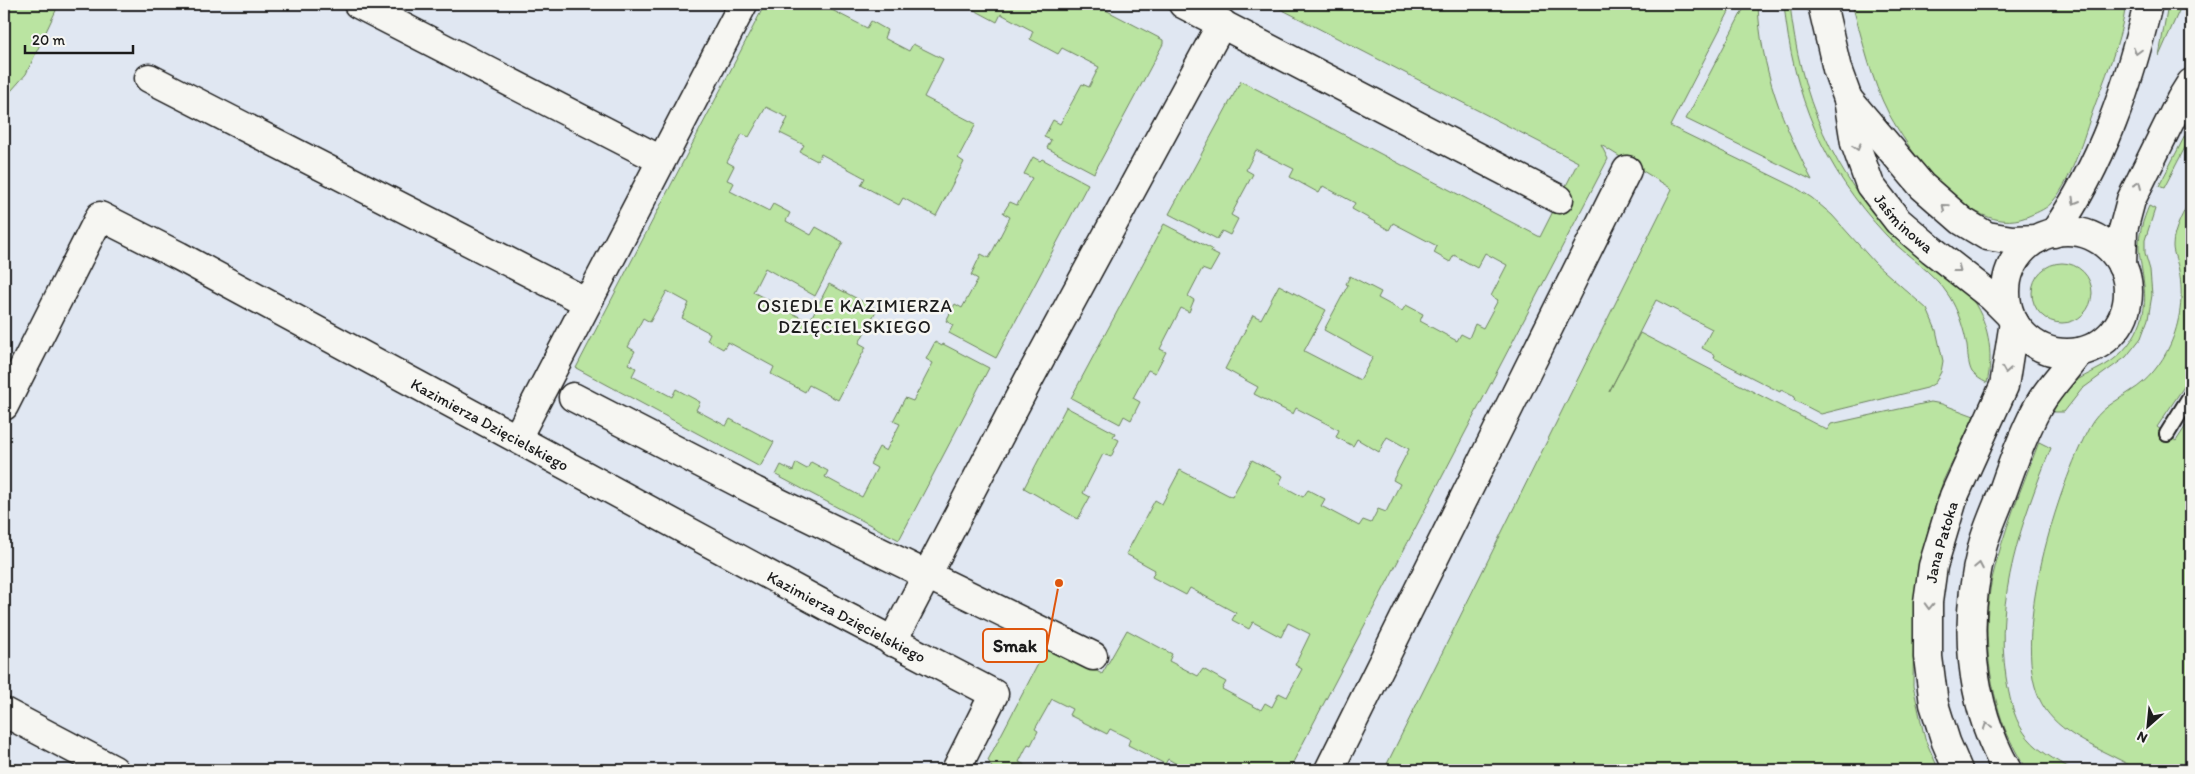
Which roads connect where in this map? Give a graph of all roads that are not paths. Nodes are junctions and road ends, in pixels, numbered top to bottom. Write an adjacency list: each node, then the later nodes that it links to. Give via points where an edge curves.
1 (358, 4): 10 (street)
2 (743, 4): 10 (street)
3 (1183, 4): 6 (street)
4 (1822, 4): 9 (street, Jaśminowa, via 1835,61)
5 (2148, 4): 13 (street, one-way to 13, via 2137,51 2112,124 2086,182)
6 (1222, 23): 12 (street); 23 (street)
7 (149, 78): 15 (street)
8 (2191, 83): 14 (street, one-way to 8, via 2123,230 2131,200)
9 (1848, 99): 13 (street, Jaśminowa, one-way to 9, via 2012,240 1987,236 1962,221 1922,186); 16 (street, Jaśminowa, one-way to 16, via 1855,143 1870,185 1898,221 1986,292)
10 (661, 160): 15 (street)
11 (1627, 170): 29 (street)
12 (1559, 198)
13 (2045, 236): 14 (street, via 2072,231 2087,234 2114,252); 16 (street, via 2019,254 2008,275 2006,294)
14 (2122, 266): 17 (street, via 2128,292 2122,319 2104,340)
15 (587, 302): 22 (street)
16 (2012, 318): 17 (street, via 2019,331 2034,344 2052,351); 30 (street, Jana Patoka, one-way to 30, via 2004,386 1954,496 1933,566 1928,602 1928,657 1934,704)
17 (2080, 352): 31 (street, one-way to 17, via 1985,724 1974,672 1971,622 1975,582 1982,548 2037,410)
18 (2191, 395): 21 (lane)
19 (573, 397): 23 (street, via 756,492)
20 (4, 406): 22 (street, Kazimierza Dzięcielskiego, via 100,216)
21 (2167, 434)
22 (517, 438): 24 (street, Kazimierza Dzięcielskiego)
23 (927, 574): 24 (street); 25 (street)
24 (892, 642): 27 (street, Kazimierza Dzięcielskiego, via 994,694)
25 (1093, 656)
26 (4, 712): 28 (street)
27 (961, 769)
28 (114, 770)
29 (1329, 770)
30 (1958, 770)
31 (2007, 770)

